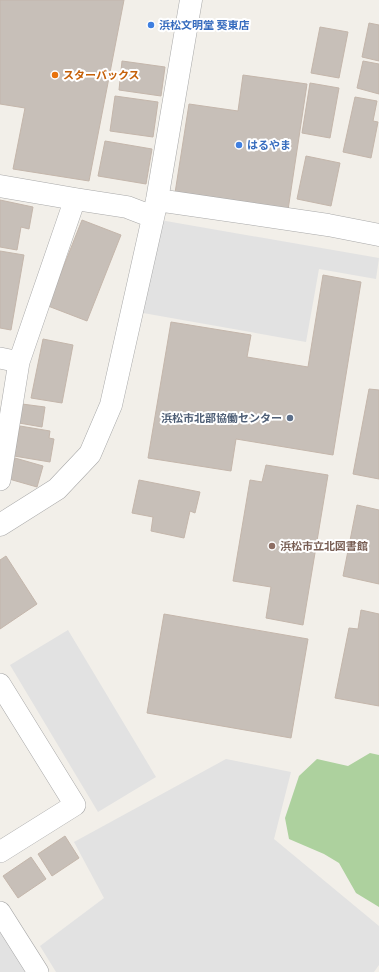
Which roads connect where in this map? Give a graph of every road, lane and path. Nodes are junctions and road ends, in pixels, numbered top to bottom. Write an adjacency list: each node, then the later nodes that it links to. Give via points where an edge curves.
1 (191, 0): 4 (street)
2 (0, 186): 3 (street)
3 (75, 199): 4 (street, via 127,207); 6 (street)
4 (155, 208): 5 (street, via 328,225); 8 (street, via 112,405 90,454 57,489)
5 (379, 235)
6 (10, 360): 7 (street)
7 (0, 480)
8 (0, 525)
9 (0, 684): 10 (street, via 75,805)
10 (0, 852)
11 (0, 912): 12 (street)
12 (38, 972)

